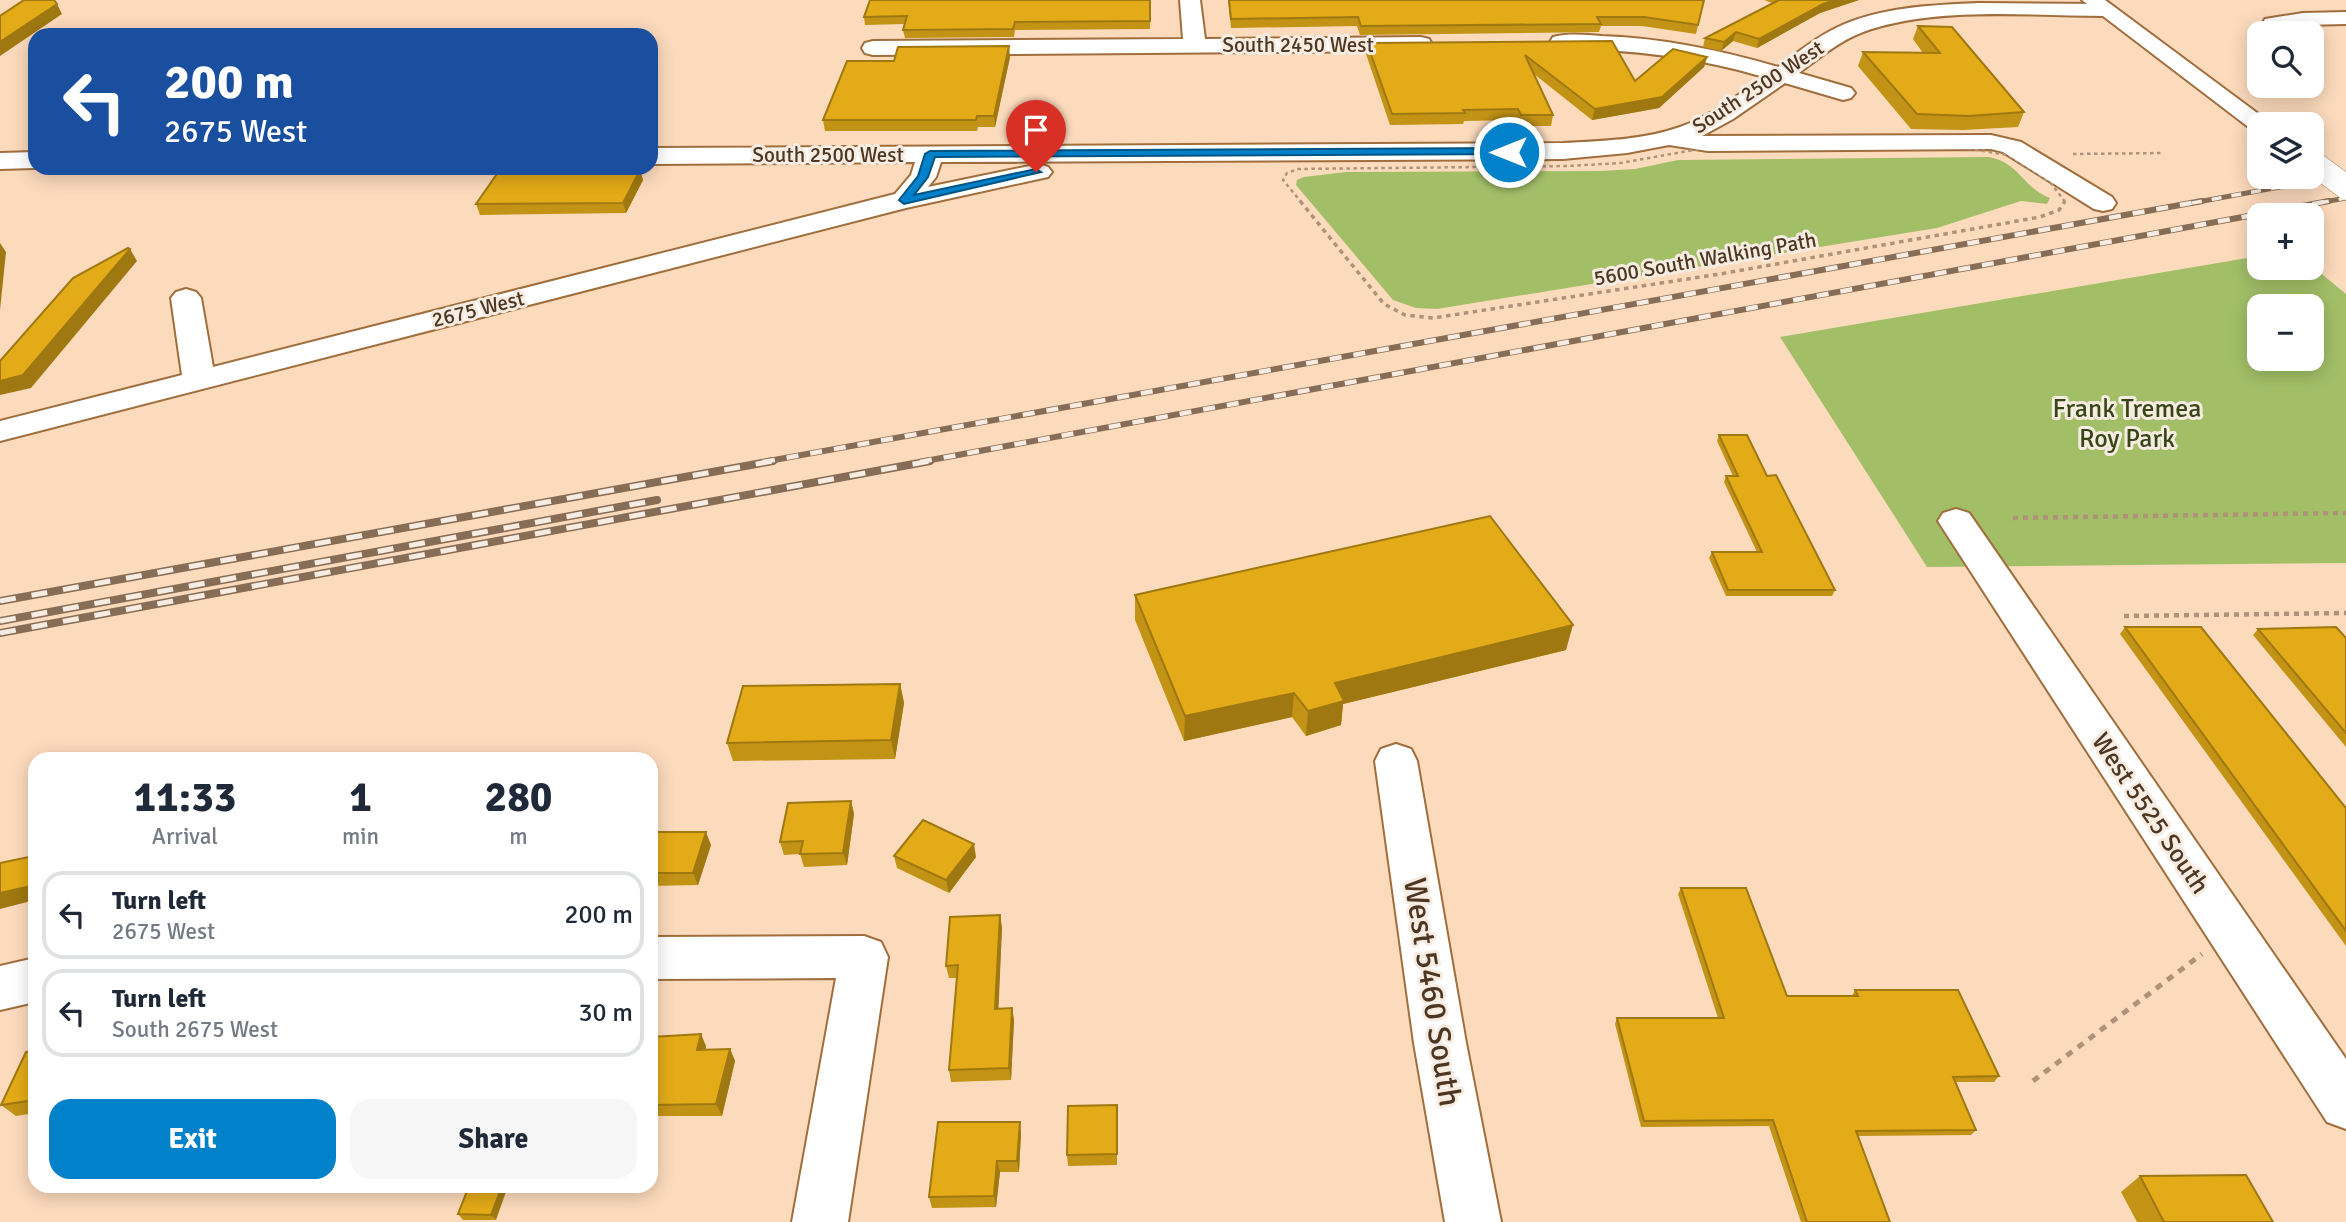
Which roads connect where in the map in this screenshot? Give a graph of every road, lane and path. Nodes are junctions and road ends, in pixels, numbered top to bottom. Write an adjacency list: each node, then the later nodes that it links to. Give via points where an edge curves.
1 (1190, 0): 7 (street)
2 (2098, 5): 9 (street, South 2500 West, via 1937,12 1877,20 1827,42); 11 (street)
3 (2346, 18): 4 (street)
4 (2291, 21)
5 (1444, 43): 7 (street, South 2450 West)
6 (1540, 43): 9 (street, via 1666,47)
7 (1195, 45): 8 (street, South 2450 West)
8 (873, 48)
9 (1781, 76): 10 (street); 12 (street, South 2500 West, via 1721,115)
10 (1843, 93)
11 (2247, 114)
12 (1669, 138): 15 (street, South 2500 West, via 1563,151); 16 (street, via 1708,144 1976,141 2002,144)
13 (2163, 153): 16 (path)
14 (930, 154): 15 (street, South 2500 West); 17 (street, South 2500 West); 23 (street, via 923,177)
15 (1161, 154): 23 (street, 2675 West, via 1011,176)
16 (2024, 155): 24 (street)
17 (658, 156)
18 (0, 160): 19 (street)
19 (28, 160)
20 (1621, 163): 20 (path, 5600 South Walking Path, via 1699,149 1980,148 2009,156 2055,186 2066,203 2040,217 1450,317 1418,318 1384,304 1283,180 1298,169)
21 (2324, 171): 22 (street, bridge)
22 (2346, 187)
23 (904, 200): 26 (street, 2675 West)
24 (2103, 203)
25 (186, 298): 26 (street)
26 (199, 380): 27 (street, 2675 West)
27 (0, 431)
28 (2346, 513): 29 (path)
29 (2013, 518)
30 (1956, 521): 39 (street, West 5525 South)
31 (2346, 613): 32 (path)
32 (2124, 616)
33 (1396, 761): 41 (street, West 5460 South)
34 (2202, 953): 38 (path)
35 (658, 958): 40 (street, via 864,957)
36 (28, 982): 37 (street)
37 (0, 988)
38 (2033, 1081)
39 (2346, 1104)
40 (820, 1222)
41 (1473, 1222)

